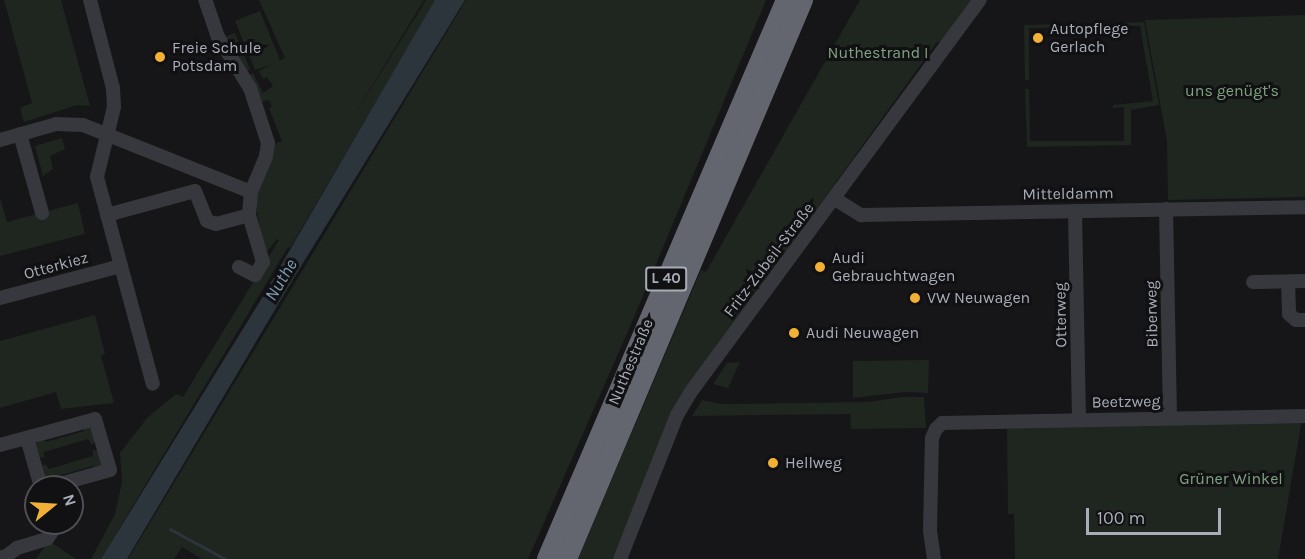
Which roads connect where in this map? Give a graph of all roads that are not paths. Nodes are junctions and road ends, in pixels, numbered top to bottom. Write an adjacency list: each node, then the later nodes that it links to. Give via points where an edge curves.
1 (90, 0): 7 (street, via 113,88 114,107)
2 (206, 0): 11 (street, via 218,37 253,95 268,143)
3 (786, 0): 36 (highway, Nuthestraße / L 40)
4 (803, 0): 37 (highway, Nuthestraße / L 40)
5 (980, 0): 12 (street, Fritz-Zubeil-Straße)
6 (20, 134): 7 (street, via 56,124 72,124); 8 (street); 16 (street)
7 (107, 135): 9 (street); 18 (street, via 97,177)
8 (0, 138)
9 (188, 167): 10 (street); 11 (street)
10 (195, 191): 17 (street, via 207,221 216,224); 18 (street)
11 (251, 192): 17 (street)
12 (835, 199): 15 (street, Mitteldamm, via 861,215); 38 (street, Fritz-Zubeil-Straße, via 677,414)
13 (1305, 207): 14 (street, Mitteldamm)
14 (1166, 209): 15 (street, Mitteldamm); 28 (street, Biberweg)
15 (1075, 211): 29 (street, Otterweg)
16 (42, 213)
17 (249, 215): 20 (street, via 263,261 255,275)
18 (107, 216): 19 (street)
19 (121, 266): 24 (street, Otterkiez); 26 (street)
20 (239, 267)
21 (1305, 281): 23 (street)
22 (1253, 282): 23 (street)
23 (1288, 282): 25 (street, via 1289,314 1296,320)
24 (0, 298)
25 (1305, 320)
26 (153, 384)
27 (1305, 416): 28 (street, Beetzweg)
28 (1170, 417): 29 (street, Beetzweg)
29 (1079, 419): 39 (street, Beetzweg, via 947,422 936,429 932,438 930,531)
30 (27, 438): 31 (street); 32 (street); 33 (street, via 95,419 110,470)
31 (0, 445)
32 (38, 475)
33 (84, 477)
34 (49, 535): 35 (street)
35 (0, 557)
36 (547, 559)
37 (567, 559)
38 (620, 559)
39 (934, 559)

